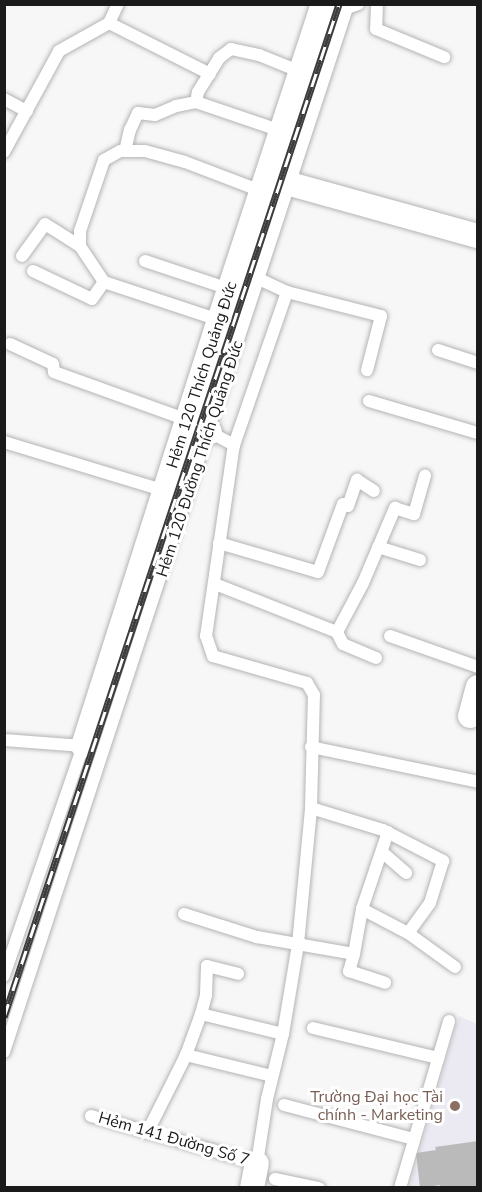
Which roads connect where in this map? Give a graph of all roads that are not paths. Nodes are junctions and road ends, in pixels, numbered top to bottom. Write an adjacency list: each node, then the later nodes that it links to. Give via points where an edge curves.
1 (117, 4): 5 (lane)
2 (323, 4): 7 (street, Hẻm 120 Thích Quảng Đức)
3 (358, 4): 15 (lane, Hẻm 120 Đường Thích Quảng Đức, via 347,8)
4 (377, 4): 6 (lane, via 376,29)
5 (109, 23): 8 (lane); 11 (lane, via 59,51)
6 (444, 57)
7 (301, 72): 8 (lane, via 259,55 231,49 219,58); 12 (street, Hẻm 120 Thích Quảng Đức)
8 (210, 74): 10 (lane)
9 (4, 99): 11 (lane)
10 (196, 102): 12 (lane); 13 (lane, via 155,115 138,113)
11 (27, 111): 14 (lane)
12 (281, 131): 16 (street, Hẻm 120 Thích Quảng Đức)
13 (125, 151): 16 (lane, via 145,151 185,162); 18 (lane, via 104,159 80,231)
14 (4, 152)
15 (290, 184): 17 (street); 22 (lane, Hẻm 120 Đường Thích Quảng Đức)
16 (261, 191): 24 (street, Hẻm 120 Thích Quảng Đức)
17 (477, 236)
18 (80, 246): 19 (lane, via 45,224); 23 (lane)
19 (22, 256)
20 (145, 261): 24 (lane)
21 (33, 271): 23 (lane, via 92,299)
22 (260, 279): 25 (lane); 33 (lane, Hẻm 120 Đường Thích Quảng Đức)
23 (104, 282): 26 (lane)
24 (229, 289): 26 (street, Hẻm 120 Thích Quảng Đức)
25 (287, 292): 30 (lane, via 381,316); 36 (lane)
26 (219, 320): 32 (street, Hẻm 120 Thích Quảng Đức)
27 (10, 344): 32 (lane, via 53,364 54,372)
28 (438, 350): 29 (lane)
29 (477, 363)
30 (367, 370)
31 (369, 401): 34 (lane)
32 (187, 420): 33 (street); 38 (street, Hẻm 120 Thích Quảng Đức)
33 (210, 432): 36 (lane); 71 (lane, Hẻm 120 Đường Thích Quảng Đức)
34 (477, 434)
35 (4, 442): 38 (lane)
36 (234, 445): 40 (lane)
37 (425, 476): 41 (lane, via 414,514 395,508)
38 (165, 491): 51 (street, Hẻm 120 Thích Quảng Đức)
39 (374, 491): 40 (lane, via 357,480 348,506 343,504 318,572)
40 (219, 543): 43 (lane)
41 (378, 547): 42 (lane); 44 (lane)
42 (420, 560)
43 (215, 584): 44 (lane); 52 (lane, via 206,636 213,656 308,683 314,695)
44 (337, 632): 46 (lane, via 343,644)
45 (390, 636): 47 (lane)
46 (376, 658)
47 (477, 667)
48 (477, 687): 49 (street)
49 (470, 716)
50 (4, 740): 51 (lane)
51 (83, 746): 65 (lane)
52 (311, 747): 53 (lane); 54 (lane)
53 (477, 782)
54 (311, 808): 55 (lane); 61 (lane)
55 (388, 832): 56 (lane); 60 (lane, via 443,861 430,903)
56 (382, 852): 57 (lane); 58 (lane)
57 (406, 873)
58 (362, 909): 60 (lane); 62 (lane)
59 (184, 914): 61 (lane, via 257,937)
60 (408, 933): 63 (lane)
61 (298, 944): 62 (lane); 70 (lane)
62 (354, 954): 66 (lane, via 349,971)
63 (455, 967)
64 (238, 974): 67 (lane, via 207,966)
65 (4, 976)
66 (385, 983)
67 (201, 1014): 70 (lane); 72 (lane)
68 (449, 1021): 73 (lane)
69 (313, 1028): 73 (lane)
70 (283, 1034): 74 (lane)
71 (4, 1052)
72 (186, 1055): 74 (lane); 77 (lane)
73 (438, 1058): 78 (lane)
74 (272, 1076): 79 (lane)
75 (285, 1105): 78 (lane)
76 (91, 1116): 77 (lane, Hẻm 141 Đường Số 7)
77 (147, 1133): 79 (lane, Hẻm 141 Đường Số 7)
78 (414, 1140): 83 (lane)
79 (257, 1163): 81 (street)
80 (275, 1179): 82 (lane)
81 (252, 1188)
82 (319, 1188)
83 (400, 1188)

